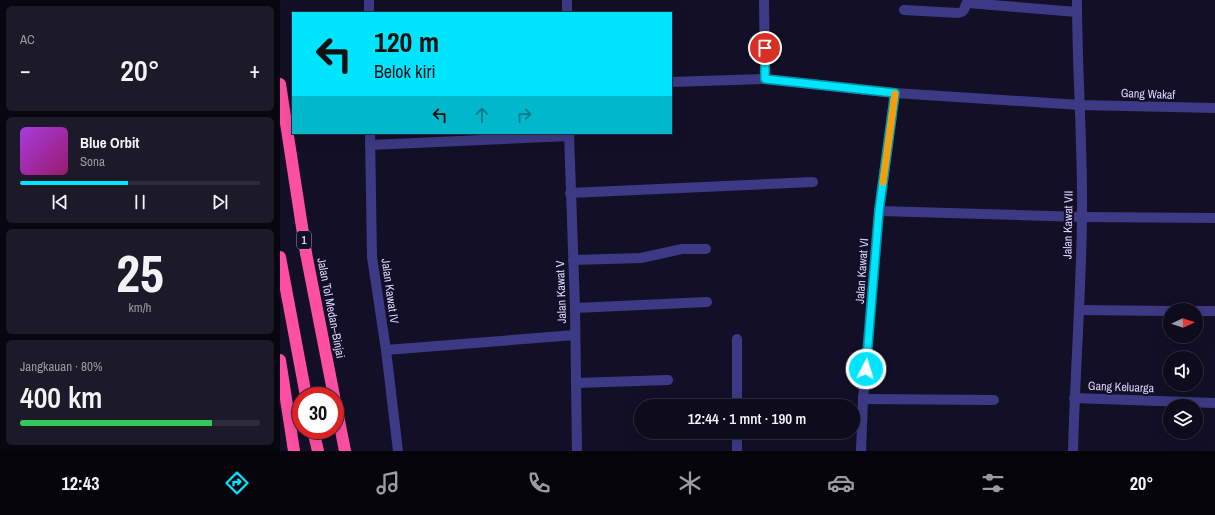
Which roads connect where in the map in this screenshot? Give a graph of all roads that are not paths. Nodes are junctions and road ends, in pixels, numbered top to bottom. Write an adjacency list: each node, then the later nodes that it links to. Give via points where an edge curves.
1 (369, 0): 6 (street)
2 (567, 0): 7 (street)
3 (764, 0): 9 (street)
4 (1077, 0): 8 (street, Jalan Kawat VII)
5 (904, 10): 8 (street, via 958,13 964,10 968,3)
6 (369, 12)
7 (567, 12)
8 (1077, 12): 13 (street, Jalan Kawat VII)
9 (765, 79): 10 (street, Gang Wakaf); 12 (street, Gang Wakaf)
10 (672, 82)
11 (280, 84): 39 (highway, Jalan Tol Medan–Binjai / 1, via 306,253)
12 (895, 93): 13 (street, Gang Wakaf); 20 (street, Jalan Kawat VI)
13 (1080, 105): 14 (street, Gang Wakaf); 21 (street, Jalan Kawat VII)
14 (1215, 108)
15 (370, 134): 17 (street, Jalan Kawat IV)
16 (569, 134): 17 (street); 19 (street, Jalan Kawat V)
17 (370, 145): 34 (street, Jalan Kawat IV, via 372,257)
18 (812, 182): 19 (street)
19 (570, 193): 25 (street, Jalan Kawat V)
20 (879, 211): 21 (street); 42 (street, Jalan Kawat VI)
21 (1082, 217): 22 (street); 28 (street, Jalan Kawat VII)
22 (1215, 218)
23 (706, 249): 25 (street, via 682,249 641,258)
24 (280, 257): 38 (highway)
25 (573, 260): 27 (street, Jalan Kawat V)
26 (707, 302): 27 (street)
27 (575, 308): 32 (street, Jalan Kawat V)
28 (1079, 310): 29 (street); 40 (street, Jalan Kawat VII)
29 (1163, 311)
30 (1203, 311): 31 (street)
31 (1215, 311)
32 (575, 335): 34 (street); 37 (street, Jalan Kawat V)
33 (737, 339): 41 (street)
34 (386, 350): 51 (street, Jalan Kawat IV)
35 (280, 360): 48 (highway)
36 (668, 380): 37 (street)
37 (576, 384): 52 (street, Jalan Kawat V)
38 (304, 387)
39 (332, 387)
40 (1074, 398): 44 (street, Gang Keluarga); 55 (street, Jalan Kawat VII)
41 (737, 399)
42 (863, 399): 43 (street); 54 (street, Jalan Kawat VI)
43 (994, 400)
44 (1215, 403)
45 (315, 439): 49 (highway)
46 (343, 439): 50 (highway)
47 (737, 439): 53 (street)
48 (294, 451)
49 (318, 451)
50 (345, 451)
51 (398, 451)
52 (577, 451)
53 (737, 451)
54 (861, 451)
55 (1073, 451)

